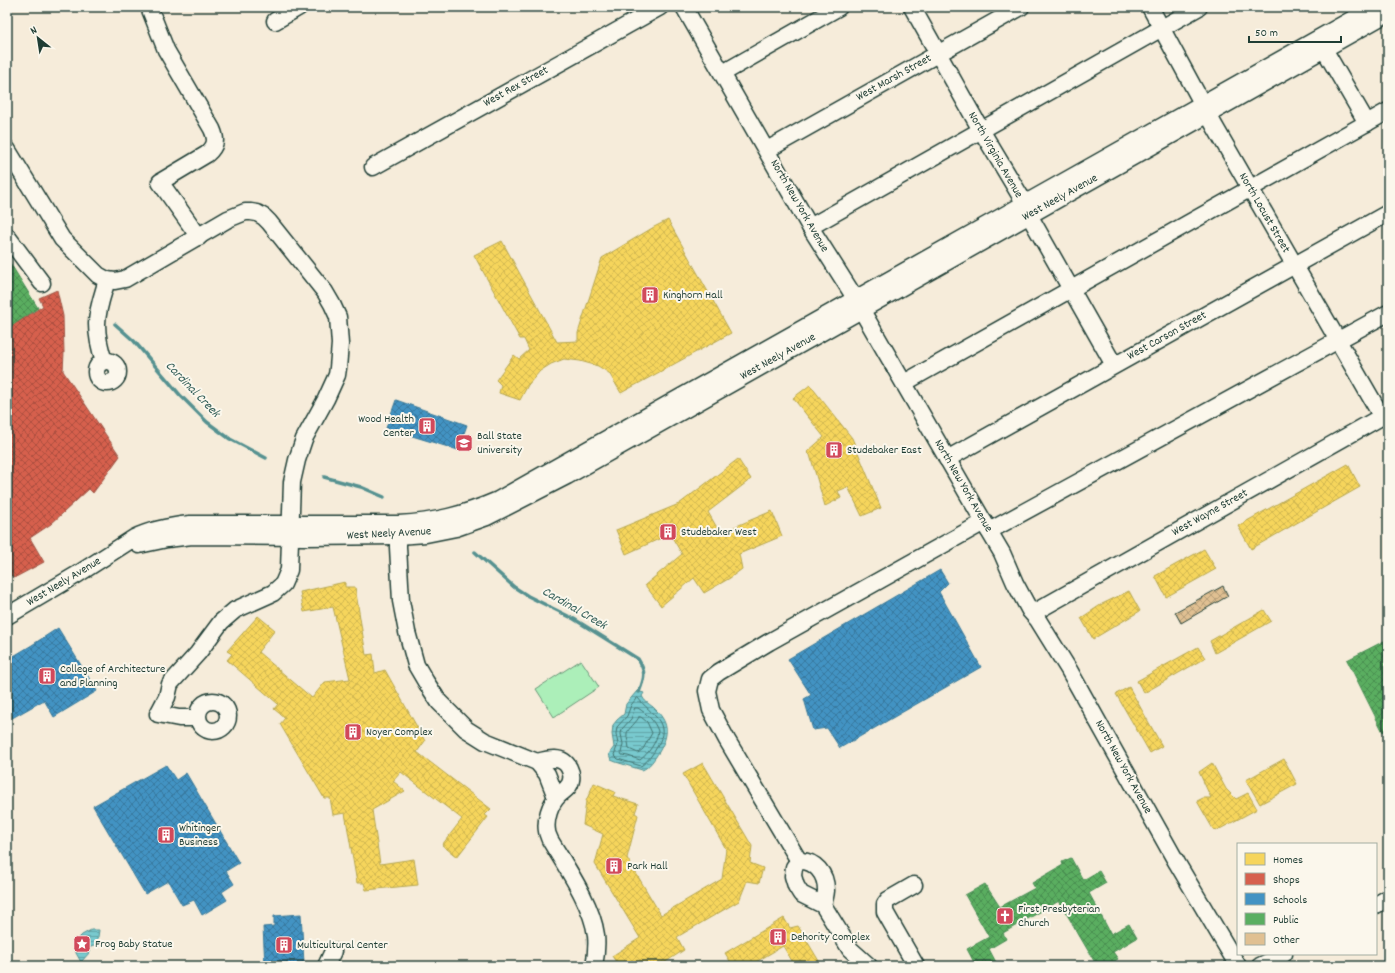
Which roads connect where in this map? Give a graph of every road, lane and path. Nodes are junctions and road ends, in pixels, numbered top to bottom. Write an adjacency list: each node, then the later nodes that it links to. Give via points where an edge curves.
1 (149, 7): 29 (street, via 166,50 215,134 213,149 160,182)
2 (299, 7): 12 (street)
3 (660, 7): 23 (street, West Rex Street)
4 (684, 7): 16 (street, North New York Avenue)
5 (839, 7): 16 (street)
6 (912, 7): 15 (street, North Virginia Avenue)
7 (1021, 7): 15 (street, West Marsh Street)
8 (1150, 7): 13 (street, North Locust Street)
9 (1199, 7): 13 (street)
10 (1374, 7): 17 (street, West Neely Avenue)
11 (1388, 13): 14 (street, West Neely Avenue)
12 (275, 21)
13 (1162, 28): 17 (street, North Locust Street); 20 (street)
14 (1324, 49): 17 (street, West Neely Avenue); 19 (street)
15 (938, 54): 20 (street, North Virginia Avenue); 22 (street, West Marsh Street)
16 (723, 73): 22 (street, North New York Avenue)
17 (1206, 109): 24 (street, North Locust Street); 25 (street, West Neely Avenue)
18 (1388, 111): 19 (street)
19 (1367, 123): 24 (street)
20 (981, 130): 25 (street, North Virginia Avenue); 27 (street)
21 (7, 149): 31 (street, via 62,239 98,275)
22 (766, 150): 27 (street, North New York Avenue)
23 (373, 167)
24 (1251, 189): 30 (street, North Locust Street); 33 (street)
25 (1026, 210): 33 (street, North Virginia Avenue); 34 (street, West Neely Avenue)
26 (1388, 213): 30 (street, West Carson Street)
27 (810, 227): 34 (street, North New York Avenue)
28 (7, 236): 32 (street)
29 (199, 237): 31 (street, via 125,279); 43 (street, via 237,215 246,212 257,214 270,222 311,273 338,317 340,344 337,375 304,440 297,460 292,482)
30 (1294, 265): 36 (street, North Locust Street); 38 (street, West Carson Street)
31 (107, 280): 37 (street, via 97,323)
32 (42, 283)
33 (1072, 290): 38 (street, North Virginia Avenue); 39 (street)
34 (858, 304): 39 (street, North New York Avenue); 44 (street, West Neely Avenue, via 567,476 494,514 456,528 426,534)
35 (1388, 313): 36 (street)
36 (1338, 341): 40 (street, North Locust Street); 42 (street)
37 (104, 361)
38 (1114, 365): 41 (street, West Carson Street)
39 (904, 384): 41 (street, North New York Avenue)
40 (1385, 415): 45 (street, West Wayne Street)
41 (947, 459): 42 (street, North New York Avenue)
42 (987, 526): 45 (street, North New York Avenue); 50 (street, via 774,639 710,679 707,691 711,710)
43 (290, 530): 44 (street, West Neely Avenue); 46 (street, West Neely Avenue, via 190,524 165,527 141,534); 47 (street, via 289,570 283,584 273,593 235,610 221,622 170,684 167,697 158,714)
44 (398, 530): 48 (street, via 402,607 416,665 426,682 439,702 466,729 485,741)
45 (1033, 613): 61 (street, North New York Avenue, via 1069,670)
46 (7, 616)
47 (198, 718)
48 (536, 762): 49 (street, via 547,774); 49 (street, via 555,758 568,764 571,781 568,788)
49 (556, 798): 58 (street, via 547,819 547,831 589,908 596,936)
50 (799, 861): 54 (street, via 812,863 820,871 826,890); 54 (street, via 794,867 796,886 801,894)
51 (914, 885): 60 (street, via 888,900 885,912)
52 (1388, 898): 53 (street)
53 (1377, 904)
54 (823, 905): 59 (street, via 850,949)
55 (333, 951): 57 (street)
56 (1282, 955): 62 (street)
57 (326, 966)
58 (594, 966)
59 (869, 966)
60 (916, 966)
61 (1238, 966)
62 (1260, 966)

